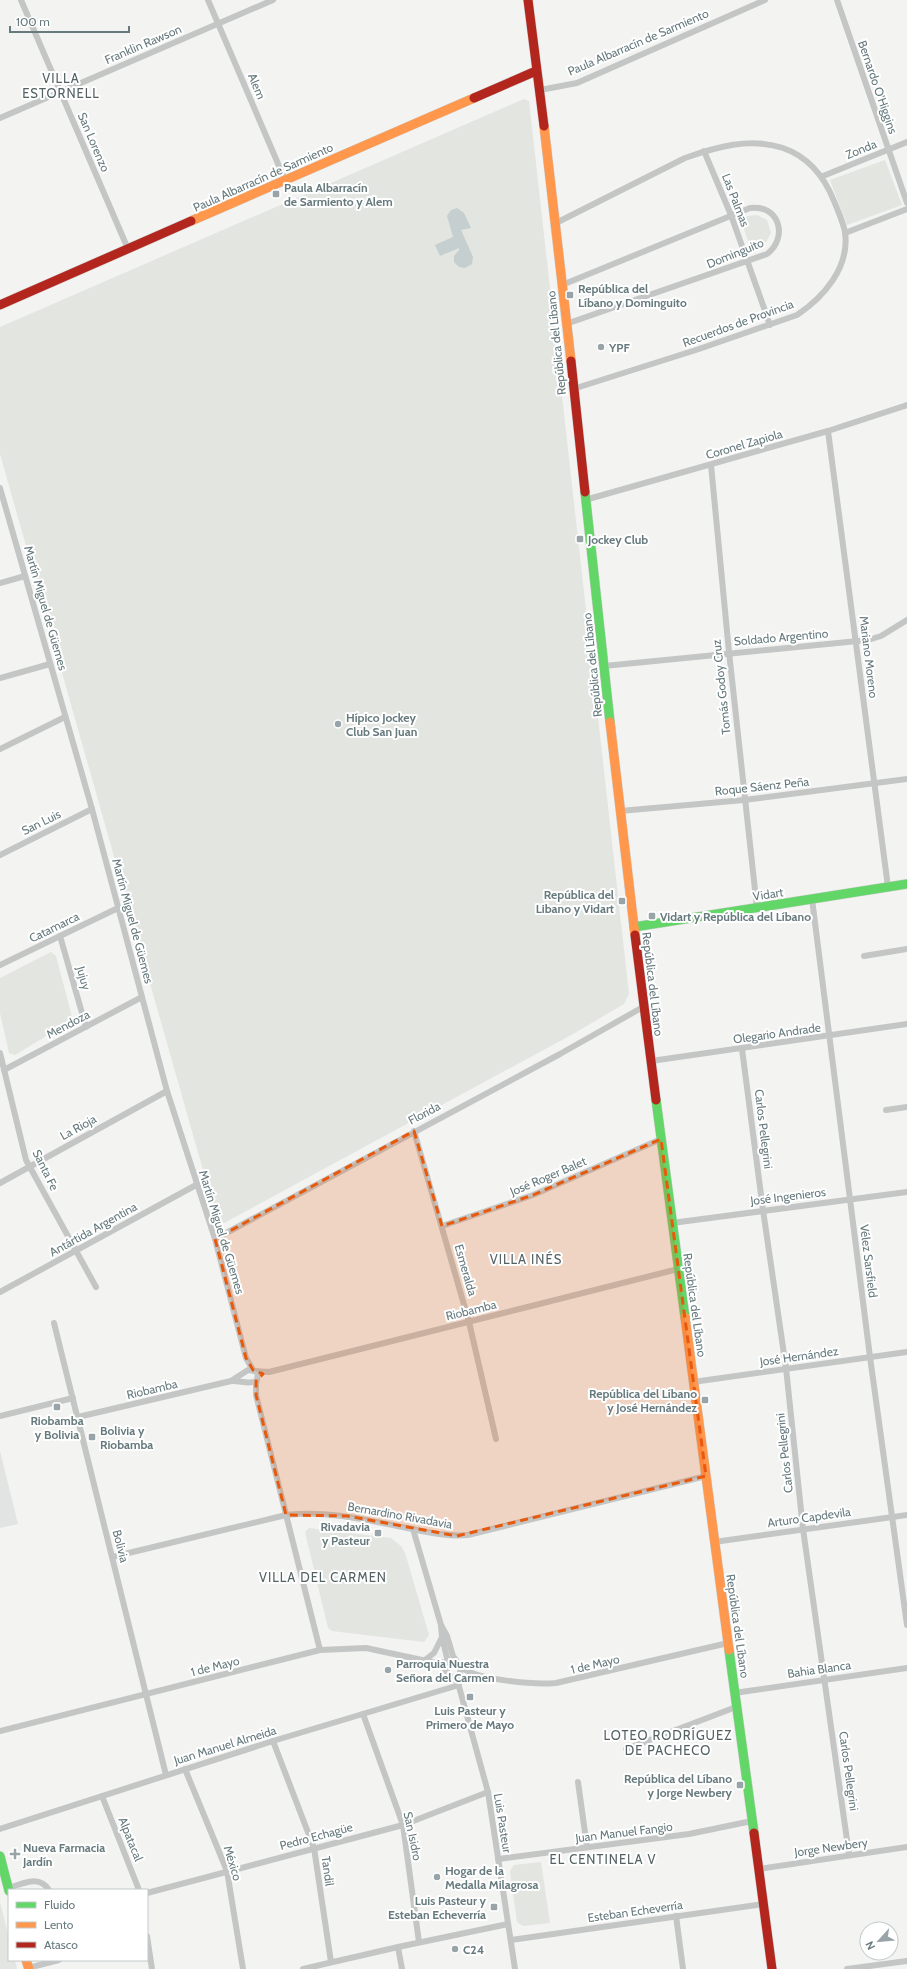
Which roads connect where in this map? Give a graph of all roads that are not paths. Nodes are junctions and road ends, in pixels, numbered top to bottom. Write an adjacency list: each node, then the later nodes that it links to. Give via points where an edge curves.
1 (21, 0): 10 (street, San Lorenzo)
2 (208, 0): 7 (street, Alem)
3 (273, 0): 7 (street, Franklin Rawson)
4 (528, 0): 8 (main road, República del Líbano)
5 (764, 0): 9 (street, Paula Albarracín de Sarmiento, via 577,83)
6 (837, 0): 13 (street, Bernardo O'Higgins)
7 (218, 24): 10 (street, Franklin Rawson); 16 (street, Alem)
8 (536, 71): 9 (main road, República del Líbano); 16 (main road, Paula Albarracín de Sarmiento)
9 (540, 90): 20 (main road, República del Líbano)
10 (60, 92): 11 (street, Franklin Rawson); 22 (street, San Lorenzo)
11 (0, 118)
12 (907, 142): 13 (street, Zonda)
13 (888, 150): 15 (street, Zonda); 17 (street, Bernardo O'Higgins)
14 (704, 151): 15 (street, Recuerdos de Provincia, via 742,144 767,144 797,154); 19 (street, Las Palmas); 20 (street, Recuerdos de Provincia, via 685,158)
15 (823, 176): 21 (street, Recuerdos de Provincia)
16 (285, 180): 22 (main road, Paula Albarracín de Sarmiento)
17 (907, 204)
18 (907, 209): 21 (street)
19 (731, 215): 23 (street, Las Palmas); 23 (street, Dominguito, via 759,206 776,218 779,237 772,250); 24 (street, Dominguito)
20 (556, 223): 24 (main road, República del Líbano)
21 (845, 233): 27 (street, Recuerdos de Provincia, via 843,255 836,276 826,291 810,307 797,315)
22 (128, 249): 25 (main road, Paula Albarracín de Sarmiento)
23 (746, 262): 26 (street, Dominguito); 27 (street, Las Palmas)
24 (562, 285): 26 (main road, República del Líbano)
25 (0, 305)
26 (566, 324): 28 (main road, República del Líbano)
27 (770, 325): 28 (street, Recuerdos de Provincia)
28 (573, 389): 33 (main road, República del Líbano)
29 (907, 405): 30 (street, Coronel Zapiola)
30 (828, 430): 31 (street, Coronel Zapiola); 37 (street, Mariano Moreno)
31 (711, 464): 33 (street, Coronel Zapiola); 38 (street, Tomás Godoy Cruz)
32 (0, 489): 34 (street, Martín Miguel de Güemes)
33 (585, 500): 40 (main road, República del Líbano)
34 (25, 576): 35 (street); 39 (street, Martín Miguel de Güemes)
35 (0, 583)
36 (907, 620): 37 (street, Soldado Argentino, via 881,636)
37 (856, 641): 38 (street, Soldado Argentino); 45 (street, Mariano Moreno)
38 (728, 652): 40 (street, Soldado Argentino); 46 (street, Tomás Godoy Cruz)
39 (50, 664): 41 (street); 42 (street, Martín Miguel de Güemes)
40 (604, 666): 48 (main road, República del Líbano)
41 (0, 678)
42 (65, 717): 43 (street); 47 (street, Martín Miguel de Güemes)
43 (0, 749)
44 (907, 779): 45 (street, Roque Sáenz Peña)
45 (874, 784): 46 (street, Roque Sáenz Peña); 51 (street, Mariano Moreno)
46 (744, 800): 48 (street, Roque Sáenz Peña); 54 (street, Tomás Godoy Cruz)
47 (92, 809): 49 (street, San Luis); 53 (street, Martín Miguel de Güemes)
48 (620, 811): 55 (main road, República del Líbano)
49 (0, 855)
50 (907, 884): 51 (main road, Vidart)
51 (888, 887): 52 (main road, Vidart)
52 (812, 899): 54 (main road, Vidart); 64 (street, Vélez Sarsfield)
53 (118, 908): 56 (street, Catamarca); 60 (street, Martín Miguel de Güemes)
54 (757, 908): 55 (main road, Vidart)
55 (634, 927): 61 (main road, República del Líbano)
56 (60, 936): 59 (street, Catamarca); 63 (street, Jujuy)
57 (907, 949): 58 (street)
58 (864, 956)
59 (0, 966)
60 (142, 997): 63 (street, Mendoza); 69 (street, Martín Miguel de Güemes)
61 (643, 1007): 67 (main road, República del Líbano); 72 (street, Florida)
62 (907, 1024): 64 (street, Olegario Andrade)
63 (86, 1027): 68 (street, Mendoza)
64 (830, 1036): 65 (street, Olegario Andrade); 78 (street, Vélez Sarsfield)
65 (742, 1049): 67 (street, Olegario Andrade); 79 (street, Carlos Pellegrini)
66 (0, 1053): 68 (street, Santa Fe)
67 (651, 1061): 73 (main road, República del Líbano)
68 (4, 1070): 74 (street, Santa Fe, via 26,1160)
69 (168, 1091): 74 (street, La Rioja); 76 (street, Martín Miguel de Güemes)
70 (907, 1107): 71 (street)
71 (886, 1110)
72 (414, 1131): 81 (street, Esmeralda); 82 (street, Florida)
73 (661, 1139): 80 (main road, República del Líbano); 81 (street, José Roger Balet, via 533,1195)
74 (30, 1166): 75 (street, La Rioja); 83 (street, Santa Fe)
75 (0, 1183)
76 (196, 1185): 82 (street, Martín Miguel de Güemes); 83 (street, Antártida Argentina)
77 (907, 1192): 78 (street, José Ingenieros)
78 (851, 1199): 79 (street, José Ingenieros); 90 (street, Vélez Sarsfield)
79 (763, 1210): 80 (street, José Ingenieros); 92 (street, Carlos Pellegrini)
80 (672, 1222): 84 (main road, República del Líbano)
81 (442, 1226): 87 (street, Esmeralda)
82 (215, 1239): 91 (street, Martín Miguel de Güemes)
83 (76, 1251): 85 (street, Santa Fe); 86 (street, Antártida Argentina)
84 (678, 1270): 87 (street, Riobamba); 98 (main road, República del Líbano)
85 (96, 1287)
86 (0, 1292)
87 (469, 1322): 94 (street, Riobamba); 102 (street, Esmeralda)
88 (54, 1323): 99 (street, Bolivia)
89 (907, 1352): 90 (street, José Hernández)
90 (870, 1357): 92 (street, José Hernández); 106 (street, Vélez Sarsfield)
91 (246, 1358): 93 (street, Martín Miguel de Güemes); 95 (street, Martín Miguel de Güemes)
92 (786, 1368): 98 (street, José Hernández); 108 (street, Carlos Pellegrini)
93 (254, 1370): 94 (street, Riobamba); 95 (street, Riobamba); 97 (street, Martín Miguel de Güemes, via 258,1376)
94 (269, 1372): 97 (street, Riobamba)
95 (245, 1373): 96 (street, Riobamba); 97 (street, Martín Miguel de Güemes, via 244,1377)
96 (231, 1381): 97 (street, Riobamba); 101 (street, Riobamba)
97 (252, 1382): 104 (street)
98 (693, 1382): 103 (main road, República del Líbano)
99 (73, 1398): 100 (street); 101 (street, Bolivia)
100 (0, 1416)
101 (78, 1417): 110 (street, Bolivia)
102 (496, 1439)
103 (706, 1476): 107 (street, Bernardino Rivadavia, via 472,1535 449,1536); 109 (main road, República del Líbano)
104 (286, 1514): 107 (street, Bernardino Rivadavia, via 347,1516); 110 (street, Bernardino Rivadavia); 115 (street)
105 (907, 1515): 106 (street, Arturo Capdevila)
106 (892, 1517): 108 (street, Arturo Capdevila); 112 (street, Vélez Sarsfield)
107 (413, 1529): 111 (street)
108 (804, 1529): 109 (street, Arturo Capdevila); 124 (street, Carlos Pellegrini)
109 (714, 1542): 114 (main road, República del Líbano)
110 (112, 1557): 127 (street, Bolivia)
111 (441, 1625): 113 (street); 117 (street)
112 (907, 1625)
113 (442, 1637): 116 (street, via 434,1653); 119 (street)
114 (728, 1643): 122 (street, 1 de Mayo, via 556,1684 527,1684); 126 (main road, República del Líbano)
115 (320, 1650): 116 (street, 1 de Mayo, via 366,1648); 127 (street, 1 de Mayo)
116 (425, 1660): 118 (street, 1 de Mayo)
117 (456, 1661): 119 (street); 122 (street)
118 (436, 1662): 119 (street, 1 de Mayo); 121 (street)
119 (448, 1662): 121 (street)
120 (907, 1668): 124 (street, Bahia Blanca)
121 (445, 1670): 123 (street)
122 (461, 1671): 123 (street); 125 (street, Luis Pasteur)
123 (453, 1676): 125 (street, Luis Pasteur)
124 (824, 1680): 126 (street, Bahia Blanca); 144 (street, Carlos Pellegrini)
125 (458, 1684): 129 (street, Juan Manuel Almeida); 136 (street, Luis Pasteur)
126 (734, 1693): 128 (main road, República del Líbano)
127 (146, 1694): 130 (street, 1 de Mayo); 134 (street, Bolivia)
128 (736, 1707): 132 (street); 138 (main road, República del Líbano)
129 (363, 1714): 131 (street, Juan Manuel Almeida); 139 (street, San Isidro)
130 (0, 1731)
131 (272, 1741): 133 (street, Juan Manuel Almeida); 143 (street, Tandil)
132 (626, 1749)
133 (185, 1769): 134 (street, Juan Manuel Almeida); 148 (street, México)
134 (166, 1775): 137 (street, Juan Manuel Almeida)
135 (578, 1782): 141 (street)
136 (488, 1792): 139 (street, Pedro Echagüe); 146 (street, Luis Pasteur)
137 (102, 1796): 140 (street, Juan Manuel Almeida); 152 (street, Alpatacal)
138 (752, 1821): 141 (street, Juan Manuel Fangio, via 689,1834); 147 (main road, República del Líbano)
139 (403, 1825): 143 (street, Pedro Echagüe); 158 (street, San Isidro)
140 (0, 1829)
141 (587, 1847): 146 (street, Juan Manuel Fangio)
142 (907, 1847): 144 (street, Jorge Newbery)
143 (314, 1848): 148 (street, Pedro Echagüe); 163 (street, Tandil)
144 (849, 1854): 147 (street, Jorge Newbery)
145 (0, 1856): 149 (main road)
146 (498, 1859): 156 (street, Luis Pasteur)
147 (759, 1869): 154 (main road, República del Líbano)
148 (227, 1871): 153 (street, Pedro Echagüe); 166 (street, México)
149 (9, 1889)
150 (12, 1889): 151 (street, via 36,1881 43,1883)
151 (48, 1889)
152 (139, 1889)
153 (148, 1892)
154 (764, 1904): 155 (street, Esteban Echeverría); 171 (main road, República del Líbano)
155 (676, 1916): 157 (street, Esteban Echeverría); 170 (street)
156 (508, 1924): 157 (street, Luis Pasteur); 158 (street)
157 (510, 1940): 169 (street, Luis Pasteur)
158 (419, 1942): 160 (street)
159 (148, 1943): 165 (street)
160 (398, 1947): 163 (street); 168 (street)
161 (54, 1961): 164 (street)
162 (907, 1961): 172 (street)
163 (331, 1962): 167 (street)
164 (28, 1966)
165 (152, 1969)
166 (243, 1969)
167 (303, 1969)
168 (402, 1969)
169 (515, 1969)
170 (683, 1969)
171 (772, 1969)
172 (847, 1969)

